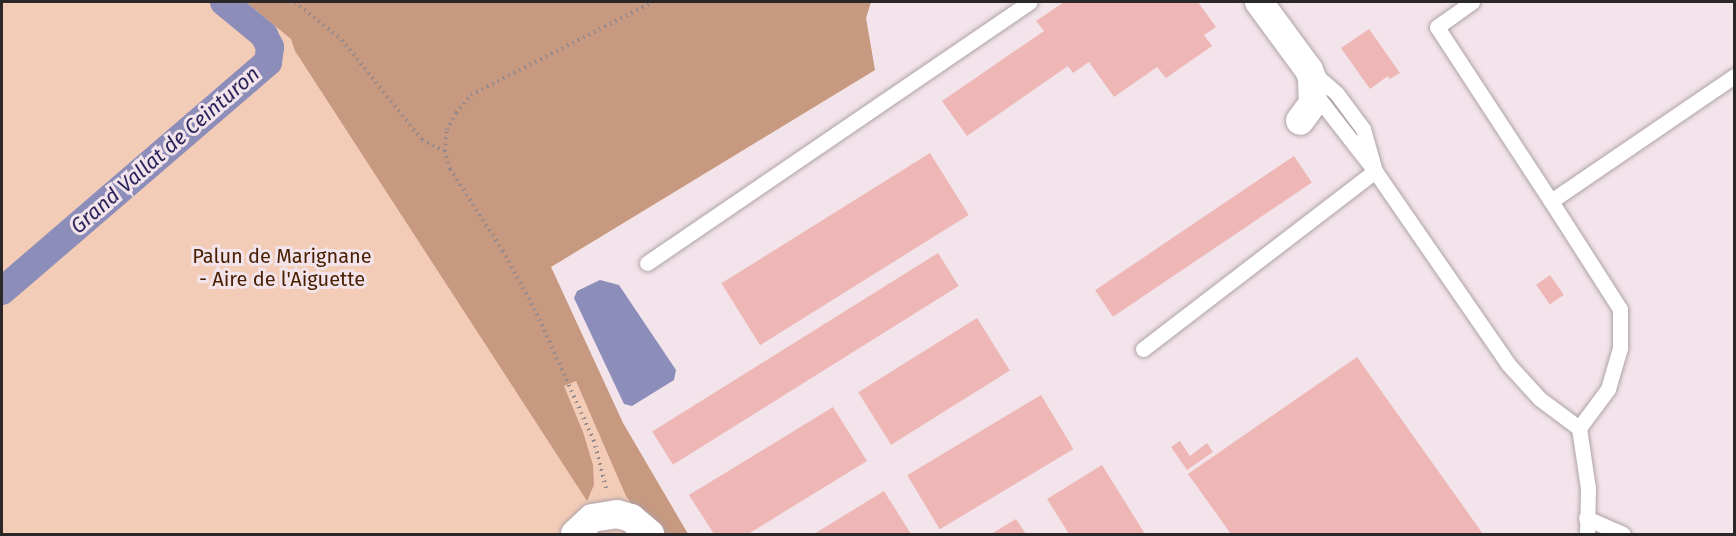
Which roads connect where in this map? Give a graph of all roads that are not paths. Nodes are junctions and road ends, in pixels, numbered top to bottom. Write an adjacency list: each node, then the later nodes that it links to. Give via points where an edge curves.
1 (1029, 2): 9 (lane)
2 (1259, 2): 5 (street)
3 (1472, 2): 8 (lane, via 1437,27)
4 (1734, 76): 8 (lane)
5 (1312, 82): 6 (street, via 1313,103); 7 (lane); 7 (lane, via 1337,94 1364,129)
6 (1300, 121)
7 (1375, 171): 10 (lane); 11 (lane, via 1508,364 1540,399)
8 (1551, 201): 11 (lane, via 1620,309 1620,348 1608,389)
9 (647, 263)
10 (1143, 349)
11 (1579, 428): 12 (lane, via 1588,488)
12 (1586, 518): 15 (lane); 16 (lane)
13 (575, 534): 14 (street, via 592,518 604,514 631,518)
14 (650, 534)
15 (1587, 534)
16 (1623, 534)

